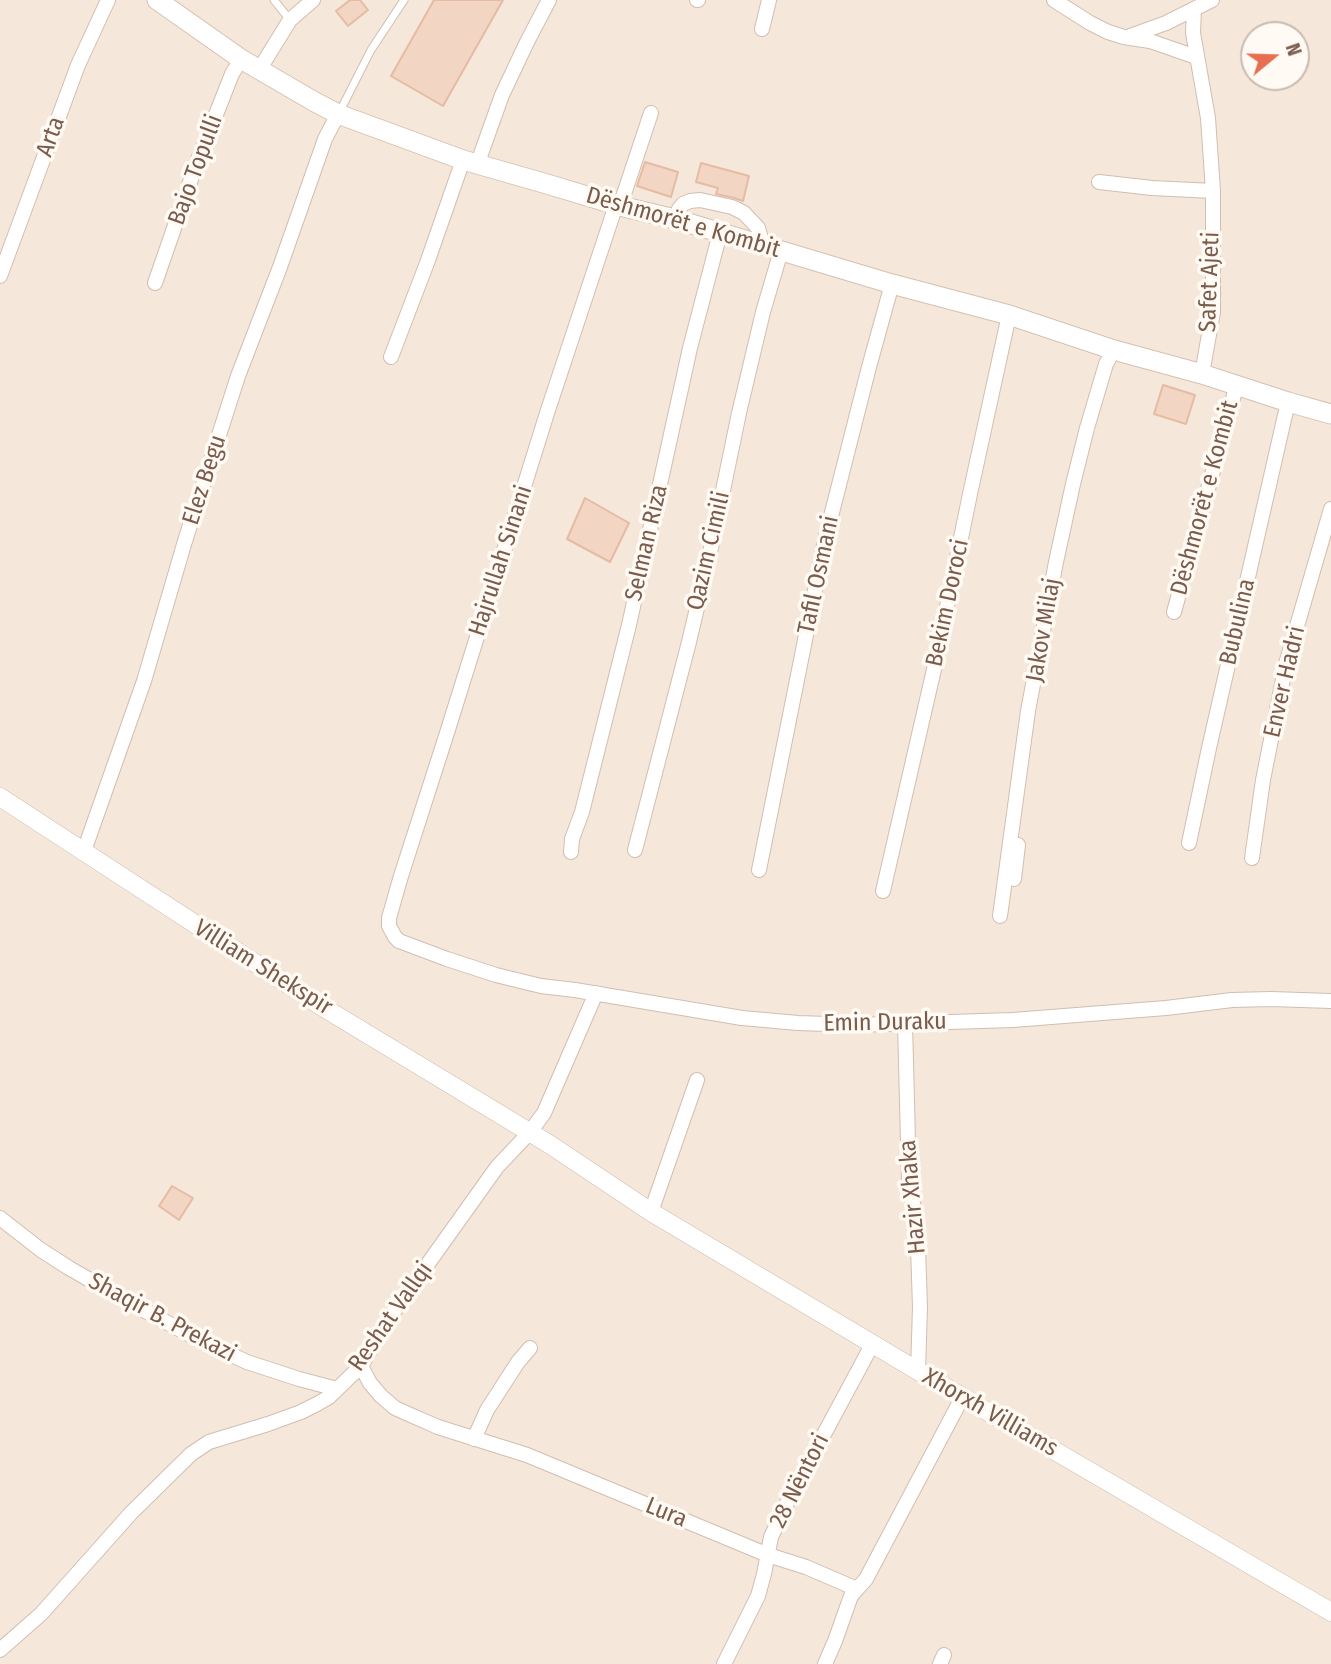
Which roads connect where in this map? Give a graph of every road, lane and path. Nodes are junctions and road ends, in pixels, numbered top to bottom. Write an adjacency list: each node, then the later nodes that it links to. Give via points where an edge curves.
1 (108, 0): 27 (street, Arta, via 65,97)
2 (157, 0): 15 (main road, Dëshmorët e Kombit)
3 (274, 0): 11 (lane)
4 (313, 0): 11 (street)
5 (404, 0): 18 (lane, via 371,50)
6 (549, 0): 19 (street)
7 (769, 0): 12 (street)
8 (1054, 0): 13 (street, via 1090,23)
9 (1212, 0): 10 (street)
10 (1194, 9): 13 (street); 14 (street, Safet Ajeti)
11 (290, 20): 16 (street)
12 (762, 29)
13 (1124, 37): 14 (street)
14 (1196, 57): 21 (street, Safet Ajeti, via 1208,118)
15 (241, 59): 16 (main road, Dëshmorët e Kombit); 28 (street, Bajo Topulli, via 196,165)
16 (259, 69): 18 (main road, Dëshmorët e Kombit)
17 (651, 113): 22 (street, Hajrullah Sinani)
18 (338, 114): 19 (main road, Dëshmorët e Kombit); 42 (street, Elez Begu, via 238,376 144,681)
19 (470, 163): 22 (main road, Dëshmorët e Kombit); 32 (street)
20 (1099, 183): 21 (street)
21 (1213, 191): 33 (street, Safet Ajeti, via 1213,312)
22 (618, 206): 23 (main road, Dëshmorët e Kombit); 49 (street, Hajrullah Sinani, via 556,384)
23 (675, 219): 24 (main road, Dëshmorët e Kombit); 25 (street, via 690,201 732,207 753,220 760,235)
24 (720, 233): 25 (main road, Dëshmorët e Kombit); 43 (street, Selman Riza)
25 (758, 245): 26 (main road, Dëshmorët e Kombit)
26 (781, 251): 29 (main road, Dëshmorët e Kombit); 41 (street, Qazim Cimili)
27 (0, 276)
28 (155, 283)
29 (892, 284): 30 (main road, Dëshmorët e Kombit); 45 (street, Tafil Osmani, via 825,540)
30 (1009, 316): 31 (main road, Dëshmorët e Kombit); 47 (street, Bekim Doroci)
31 (1114, 350): 33 (main road, Dëshmorët e Kombit); 46 (street, via 1080,488 1036,713); 48 (street, Jakov Milaj, via 1087,428 1056,562 1025,733)
32 (391, 357)
33 (1202, 373): 34 (main road, Dëshmorët e Kombit)
34 (1237, 384): 35 (main road, Dëshmorët e Kombit); 38 (street, Dëshmorët e Kombit)
35 (1288, 402): 36 (main road, Dëshmorët e Kombit); 40 (street, Bubulina)
36 (1331, 414)
37 (1331, 509): 44 (street, Enver Hadri, via 1286,664)
38 (1174, 612)
39 (0, 797): 42 (street, Villiam Shekspir)
40 (1189, 843)
41 (635, 850)
42 (84, 852): 54 (street, Villiam Shekspir, via 321,1006)
43 (571, 852)
44 (1252, 858)
45 (759, 870)
46 (1014, 879)
47 (883, 891)
48 (1000, 916)
49 (389, 918): 50 (street, Emin Duraku, via 391,932 399,941 447,959 541,986)
50 (596, 993): 52 (street, Emin Duraku, via 742,1018 845,1025); 54 (street, via 544,1113)
51 (1331, 1001): 52 (street, Emin Duraku, via 1233,1000 1027,1019)
52 (905, 1023): 60 (street, Hazir Xhaka, via 909,1181 918,1247)
53 (697, 1080): 55 (street)
54 (530, 1132): 55 (street, Xhorxh Villiams); 59 (street, Reshat Vallqi, via 497,1167 385,1324)
55 (651, 1212): 57 (street, Xhorxh Villiams)
56 (0, 1218): 61 (street, Shaqir B. Prekazi, via 69,1268 205,1343 247,1363)
57 (873, 1343): 60 (street, Xhorxh Villiams); 64 (street, 28 Nëntori, via 787,1503)
58 (530, 1348): 63 (street, via 487,1410)
59 (361, 1366): 61 (street, Reshat Vallqi); 63 (street, Lura, via 370,1383 395,1408)
60 (918, 1371): 62 (street, Xhorxh Villiams)
61 (337, 1389): 67 (street, Reshat Vallqi, via 301,1412 209,1442 191,1454 41,1614)
62 (963, 1396): 65 (street); 66 (street, Xhorxh Villiams)
63 (474, 1439): 64 (street, Lura, via 527,1455)
64 (768, 1555): 65 (street, Lura); 68 (street, 28 Nëntori, via 758,1596)
65 (857, 1589): 69 (street)
66 (1331, 1612)
67 (0, 1650)
68 (724, 1664)
69 (825, 1664)

